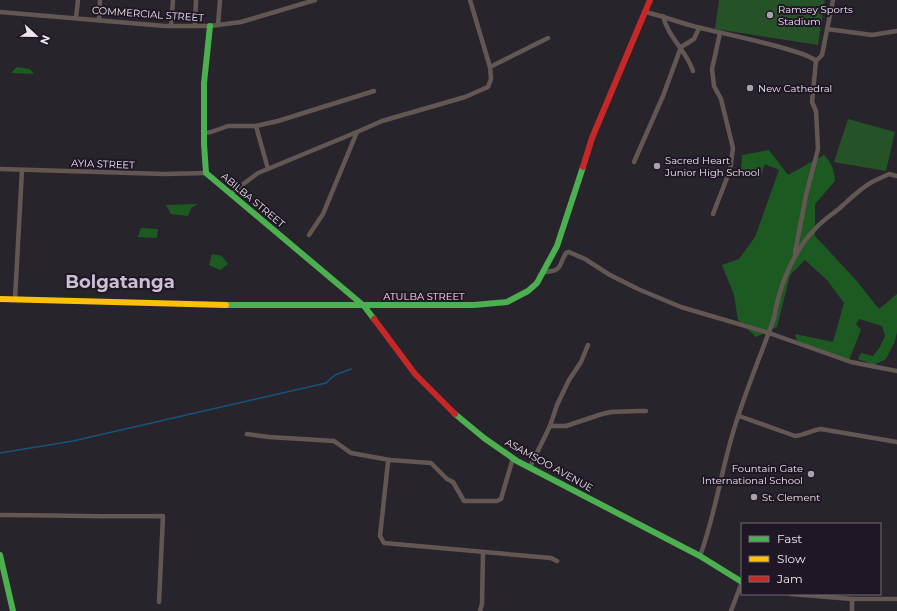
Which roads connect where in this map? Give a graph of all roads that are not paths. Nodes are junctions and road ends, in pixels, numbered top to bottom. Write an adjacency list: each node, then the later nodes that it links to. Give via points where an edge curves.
1 (78, 0): 13 (street)
2 (100, 0): 14 (street)
3 (173, 0): 15 (street)
4 (196, 0): 16 (street)
5 (220, 0): 18 (street)
6 (315, 0): 18 (street, COMMERCIAL STREET, via 258,18)
7 (470, 0): 26 (street)
8 (650, 0): 11 (main road, ATULBA STREET)
9 (833, 0): 20 (street)
10 (0, 12): 13 (street, COMMERCIAL STREET)
11 (645, 12): 12 (street); 42 (main road, ATULBA STREET, via 592,138 557,246)
12 (663, 16): 19 (street); 24 (street, via 670,34)
13 (76, 18): 14 (street, COMMERCIAL STREET)
14 (99, 20): 15 (street, COMMERCIAL STREET)
15 (171, 26): 16 (street, COMMERCIAL STREET)
16 (195, 26): 17 (street, COMMERCIAL STREET)
17 (210, 26): 18 (street, COMMERCIAL STREET); 31 (main road, ABILBA STREET, via 204,83)
18 (218, 26)
19 (699, 28): 22 (street); 24 (street, via 694,39)
20 (827, 29): 21 (street, via 872,35); 25 (street, via 822,55)
21 (897, 31)
22 (720, 33): 25 (street, via 795,52); 39 (street, via 712,69 714,86 721,99 733,148 730,170)
23 (548, 38): 26 (street)
24 (681, 47): 27 (street); 32 (street)
25 (816, 61): 41 (street, via 812,102 816,111 818,149)
26 (490, 68): 30 (street, via 491,79 488,87 465,97 382,121)
27 (693, 71)
28 (374, 92): 29 (street)
29 (256, 126): 31 (street, via 228,126); 34 (street)
30 (357, 132): 34 (street); 40 (street, via 323,214)
31 (205, 133): 36 (main road, ABILBA STREET)
32 (634, 162)
33 (0, 169): 35 (street, AYIA STREET)
34 (268, 169): 38 (street, via 258,173)
35 (22, 170): 36 (street, AYIA STREET); 44 (street)
36 (206, 174): 38 (main road, ABILBA STREET)
37 (897, 176): 41 (street, via 889,174 861,190 816,228)
38 (230, 194): 45 (main road, ABILBA STREET)
39 (713, 214)
40 (309, 235)
41 (794, 257): 46 (street, via 778,297)
42 (544, 272): 45 (main road, ATULBA STREET, via 528,291 507,302 474,306); 46 (street, via 555,272 569,252 638,289 681,307)
43 (0, 299): 44 (main road, ATULBA STREET)
44 (15, 299): 45 (main road, ATULBA STREET, via 208,305)
45 (364, 306): 54 (main road, ASAMSOO AVENUE, via 396,351 436,396 471,427)
46 (769, 333): 48 (street, via 851,362); 50 (street)
47 (588, 345): 51 (street, via 569,380)
48 (897, 371)
49 (646, 412): 51 (street, via 611,412 566,426)
50 (739, 416): 53 (street, via 795,436 821,429); 60 (street)
51 (550, 426): 56 (street)
52 (247, 434): 55 (street, via 334,441 351,453)
53 (897, 442)
54 (513, 458): 55 (street, via 499,501 463,501 453,482 432,464); 56 (main road, ASAMSOO AVENUE)
55 (390, 460): 58 (street, via 380,536 382,541)
56 (530, 467): 60 (main road, ASAMSOO AVENUE)
57 (0, 515): 67 (street, via 163,516)
58 (484, 552): 61 (street, via 551,558); 69 (street)
59 (0, 554): 68 (main road)
60 (700, 556): 62 (main road, ASAMSOO AVENUE)
61 (557, 561)
62 (741, 581)
63 (741, 585): 70 (street)
64 (803, 595): 65 (street)
65 (852, 599): 66 (street); 71 (street)
66 (897, 599)
67 (159, 602)
68 (13, 611)
69 (480, 611)
70 (731, 611)
71 (852, 611)

